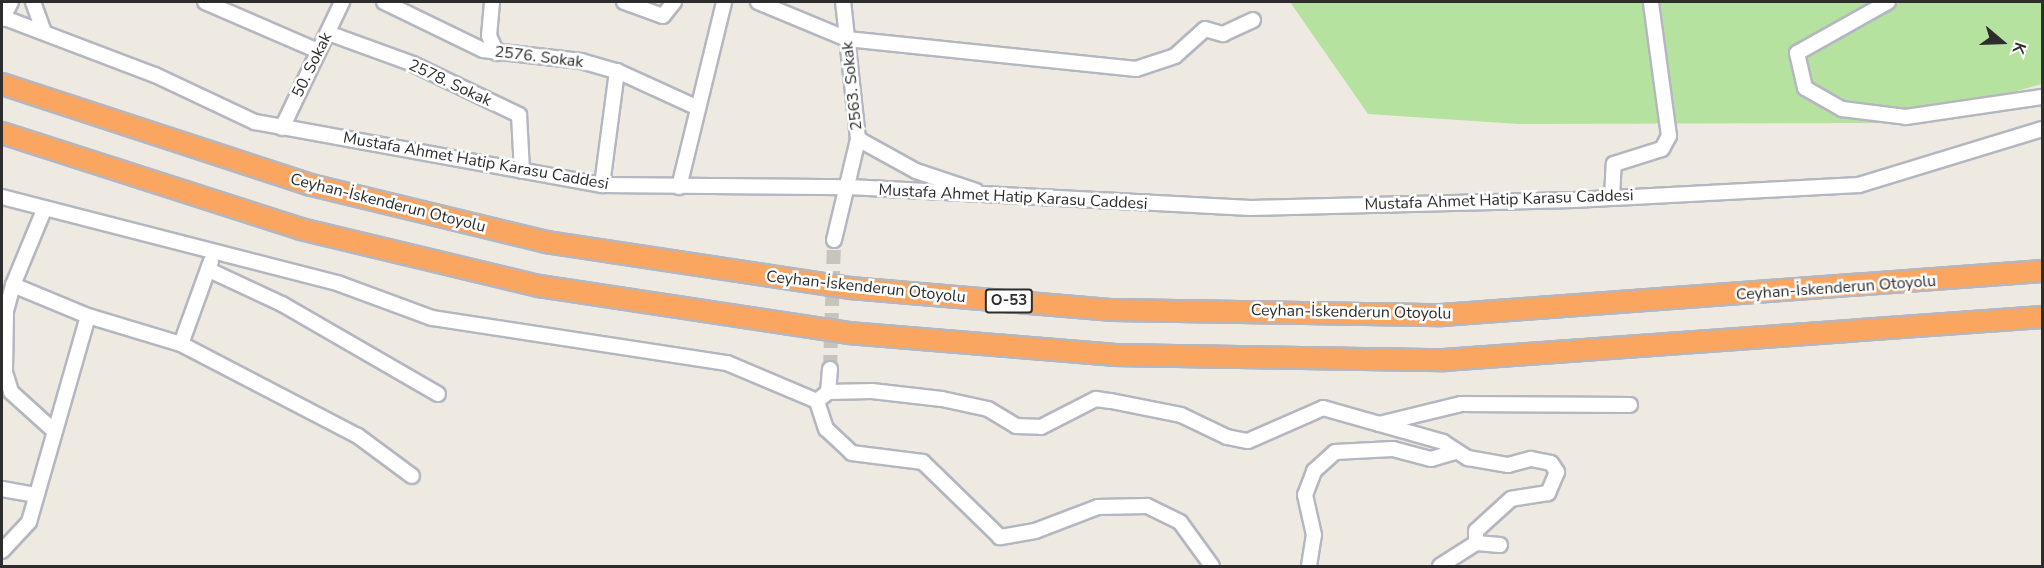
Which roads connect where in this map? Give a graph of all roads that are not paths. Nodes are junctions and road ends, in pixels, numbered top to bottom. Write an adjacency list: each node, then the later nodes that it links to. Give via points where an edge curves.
1 (11, 2): 14 (street)
2 (33, 2): 16 (street)
3 (205, 2): 19 (street)
4 (342, 2): 17 (street, 50. Sokak)
5 (384, 2): 20 (street, 2576. Sokak, via 455,39)
6 (492, 2): 20 (street, via 489,36)
7 (624, 2): 8 (street, via 663,16)
8 (674, 2)
9 (724, 2): 24 (street)
10 (758, 2): 18 (street)
11 (843, 2): 18 (street, 2563. Sokak)
12 (1651, 2): 35 (street, via 1669,136 1662,149 1614,164)
13 (1888, 2): 23 (street, via 1797,53 1805,87 1842,109 1906,117)
14 (2, 18): 16 (street, Mustafa Ahmet Hatip Karasu Caddesi)
15 (1253, 20): 18 (street, via 1223,34 1205,29 1175,56 1136,69)
16 (44, 32): 25 (street, Mustafa Ahmet Hatip Karasu Caddesi, via 155,75 255,122)
17 (328, 33): 19 (street, 50. Sokak); 29 (street, 2578. Sokak, via 413,64 519,115)
18 (847, 39): 28 (street, 2563. Sokak)
19 (318, 51): 25 (street, 50. Sokak)
20 (497, 53): 21 (street, 2576. Sokak, via 581,61)
21 (617, 71): 24 (street, 2576. Sokak); 30 (street)
22 (2, 84): 40 (highway, Ceyhan-İskenderun Otoyolu / O-53, via 311,185 534,239 850,288 1113,310 1442,315)
23 (2043, 98)
24 (696, 107): 31 (street)
25 (282, 128): 29 (street, Mustafa Ahmet Hatip Karasu Caddesi)
26 (2043, 129): 35 (street, Mustafa Ahmet Hatip Karasu Caddesi, via 1859,185)
27 (2, 133): 43 (highway, via 301,229 539,286 848,333 1113,355 1444,360)
28 (858, 139): 32 (street, 2563. Sokak); 34 (street, via 916,171)
29 (522, 171): 30 (street, Mustafa Ahmet Hatip Karasu Caddesi)
30 (602, 185): 31 (street, Mustafa Ahmet Hatip Karasu Caddesi)
31 (679, 187): 32 (street, Mustafa Ahmet Hatip Karasu Caddesi)
32 (849, 187): 34 (street, Mustafa Ahmet Hatip Karasu Caddesi); 37 (street, 2563. Sokak)
33 (2, 197): 36 (street)
34 (1000, 197): 35 (street, Mustafa Ahmet Hatip Karasu Caddesi, via 1250,208)
35 (1612, 197)
36 (44, 210): 38 (street); 41 (street)
37 (834, 240)
38 (213, 251): 39 (street); 47 (street, via 340,284 432,318 727,363)
39 (209, 270): 44 (street); 46 (street, via 282,304)
40 (2043, 271)
41 (13, 285): 42 (street); 50 (street, via 6,312 5,372 11,392)
42 (88, 316): 44 (street); 50 (street)
43 (2043, 317)
44 (181, 344): 52 (street, via 358,436)
45 (830, 369): 47 (street)
46 (438, 394)
47 (823, 396): 49 (street, via 942,399 988,409 1016,426 1041,427 1096,399 1181,415 1227,437 1248,441 1323,408); 58 (street, via 826,429 852,453 923,462 1000,537 1035,531 1098,507 1147,506 1180,522)
48 (1630, 405): 49 (street, via 1461,404)
49 (1379, 424): 51 (street, via 1443,442)
50 (52, 429): 54 (street)
51 (1456, 452): 55 (street, via 1508,465 1531,459 1551,463 1557,472 1548,493 1498,506 1476,531); 59 (street, via 1431,459 1393,449 1335,452 1314,471 1305,495 1314,535)
52 (412, 476)
53 (2, 489): 54 (street)
54 (36, 495): 57 (street, via 29,522)
55 (1476, 543): 56 (street); 60 (street)
56 (1500, 545)
57 (2, 551)
58 (1212, 567)
59 (1309, 567)
60 (1440, 567)

